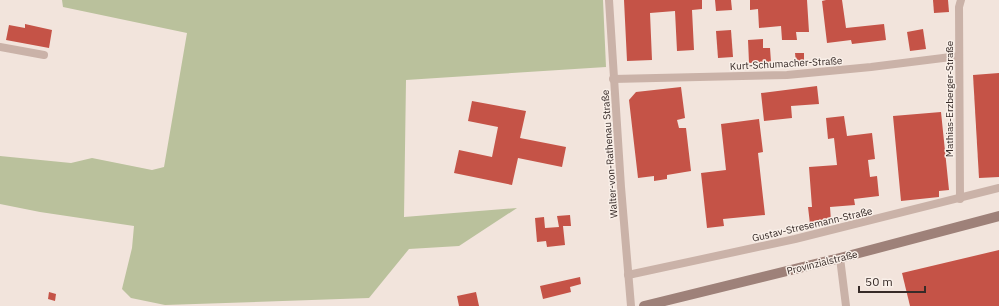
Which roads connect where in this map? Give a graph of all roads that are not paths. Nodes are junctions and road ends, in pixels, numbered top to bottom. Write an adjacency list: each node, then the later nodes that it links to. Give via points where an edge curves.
1 (609, 0): 6 (street, Walter-von-Rathenau Straße)
2 (961, 0): 5 (street, Mathias-Erzberger-Straße)
3 (0, 47): 4 (street)
4 (44, 55)
5 (959, 56): 6 (street, Kurt-Schumacher-Straße, via 787,75); 8 (street, Mathias-Erzberger-Straße)
6 (613, 79): 11 (street, Walter-von-Rathenau Straße)
7 (999, 188): 8 (street, Gustav-Stresemann-Straße)
8 (960, 199): 11 (street, Gustav-Stresemann-Straße, via 795,239)
9 (999, 216): 10 (main road, Provinzialstraße)
10 (840, 258): 13 (main road, Provinzialstraße); 14 (street)
11 (628, 275): 12 (street, Walter-von-Rathenau Straße)
12 (632, 306)
13 (644, 306)
14 (846, 306)

